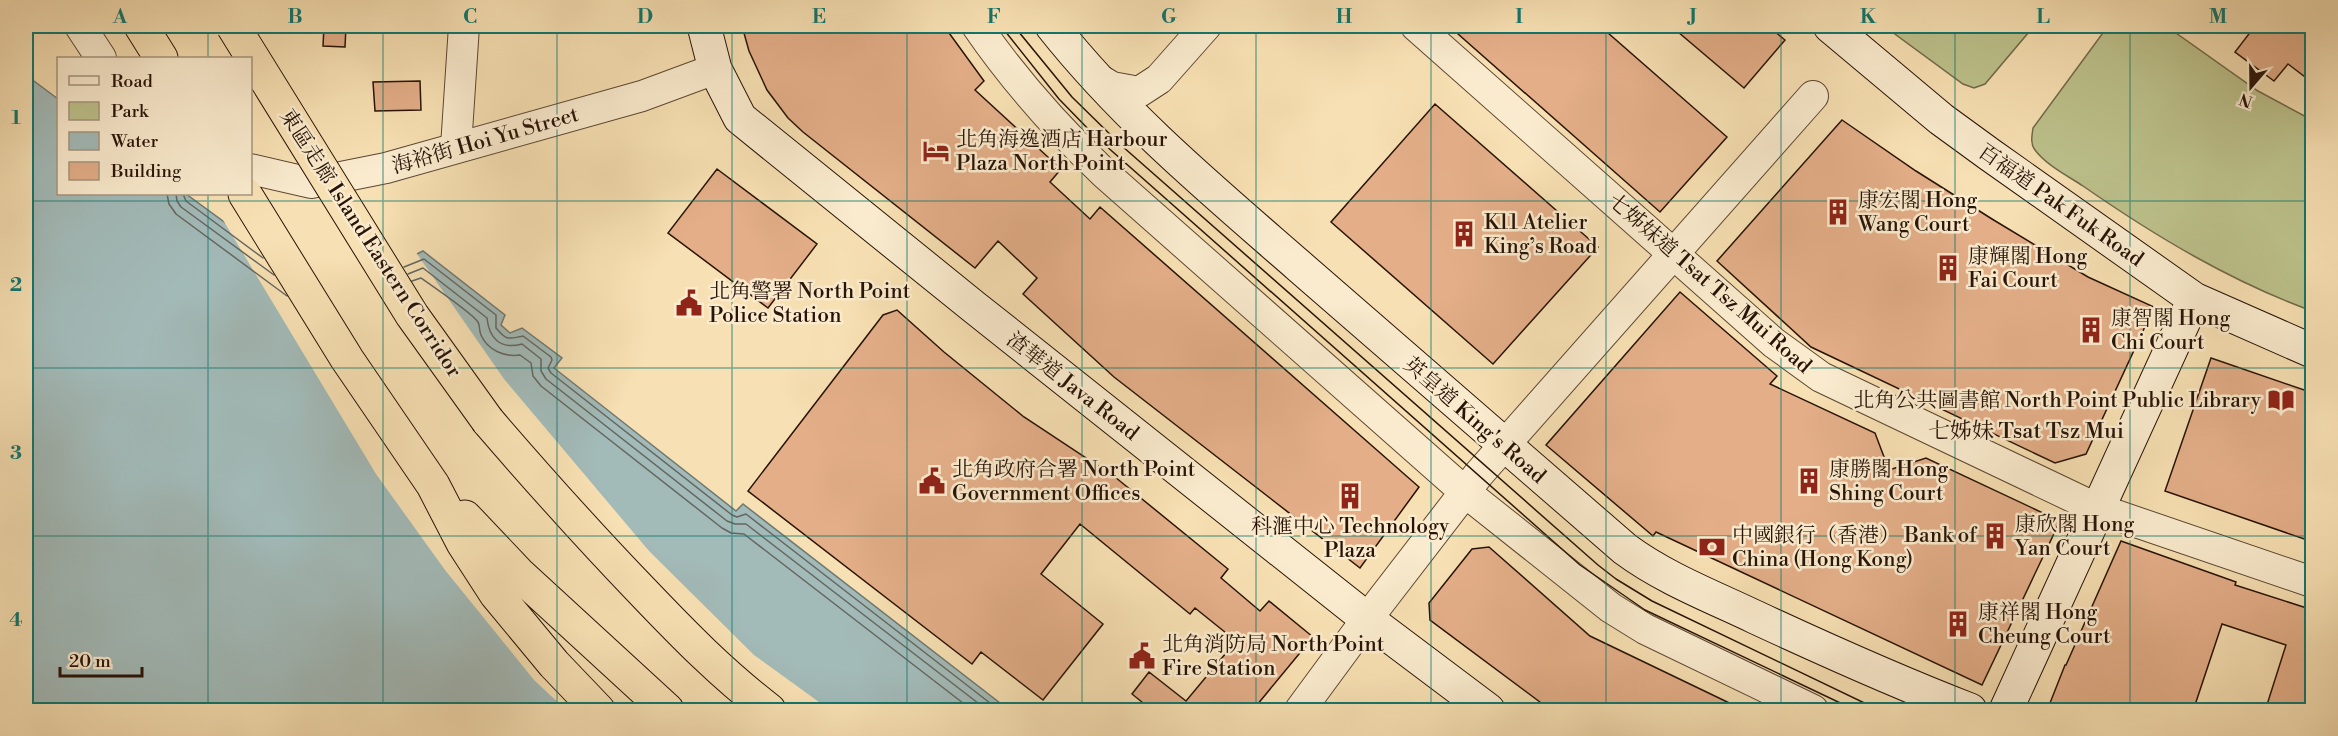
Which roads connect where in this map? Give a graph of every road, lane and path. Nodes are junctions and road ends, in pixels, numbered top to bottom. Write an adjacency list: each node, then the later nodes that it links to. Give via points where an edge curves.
1 (80, 26): 11 (street)
2 (141, 26): 12 (highway)
3 (233, 26): 30 (highway, 東區走廊 Island Eastern Corridor, bridge, via 412,315 488,421 572,518 685,637)
4 (464, 26): 16 (street)
5 (704, 26): 13 (main road, 渣華道 Java Road)
6 (977, 26): 24 (street, via 1055,126 1104,173)
7 (1052, 26): 14 (main road, 英皇道 King's Road)
8 (1206, 26): 14 (street, via 1159,79 1139,92 1112,87)
9 (1416, 26): 19 (street, 七姊妹道 Tsat Tsz Mui Road)
10 (1830, 26): 20 (main road, 百福道 Pak Fuk Road, via 1960,133)
11 (100, 57)
12 (160, 57)
13 (715, 69): 16 (street, 海裕街 Hoi Yu Street, via 642,96); 27 (main road, 渣華道 Java Road, via 740,118)
14 (1096, 77): 22 (main road, 英皇道 King's Road, via 1154,138)
15 (1813, 96): 19 (street)
16 (456, 147): 17 (street, 海裕街 Hoi Yu Street, via 386,168 311,183)
17 (252, 169)
18 (246, 195): 23 (highway, via 347,359)
19 (1673, 253): 22 (street); 25 (street, 七姊妹道 Tsat Tsz Mui Road, via 1774,343 1821,377)
20 (2194, 299): 21 (main road, 百福道 Pak Fuk Road); 25 (main road)
21 (2313, 351)
22 (1504, 445): 24 (street); 34 (main road, 英皇道 King's Road, via 1644,563 1891,680)
23 (434, 485): 28 (highway, via 496,594); 29 (highway, via 520,575)
24 (1465, 492): 27 (street); 33 (street, via 1611,608 1645,629)
25 (2098, 508): 26 (street, 七姊妹道 Tsat Tsz Mui Road); 35 (main road)
26 (2313, 582)
27 (1367, 619): 31 (street); 32 (main road, 渣華道 Java Road)
28 (598, 711)
29 (667, 711)
30 (769, 711)
31 (1300, 711)
32 (1488, 711)
33 (1813, 711)
34 (1970, 711)
35 (2006, 711)

